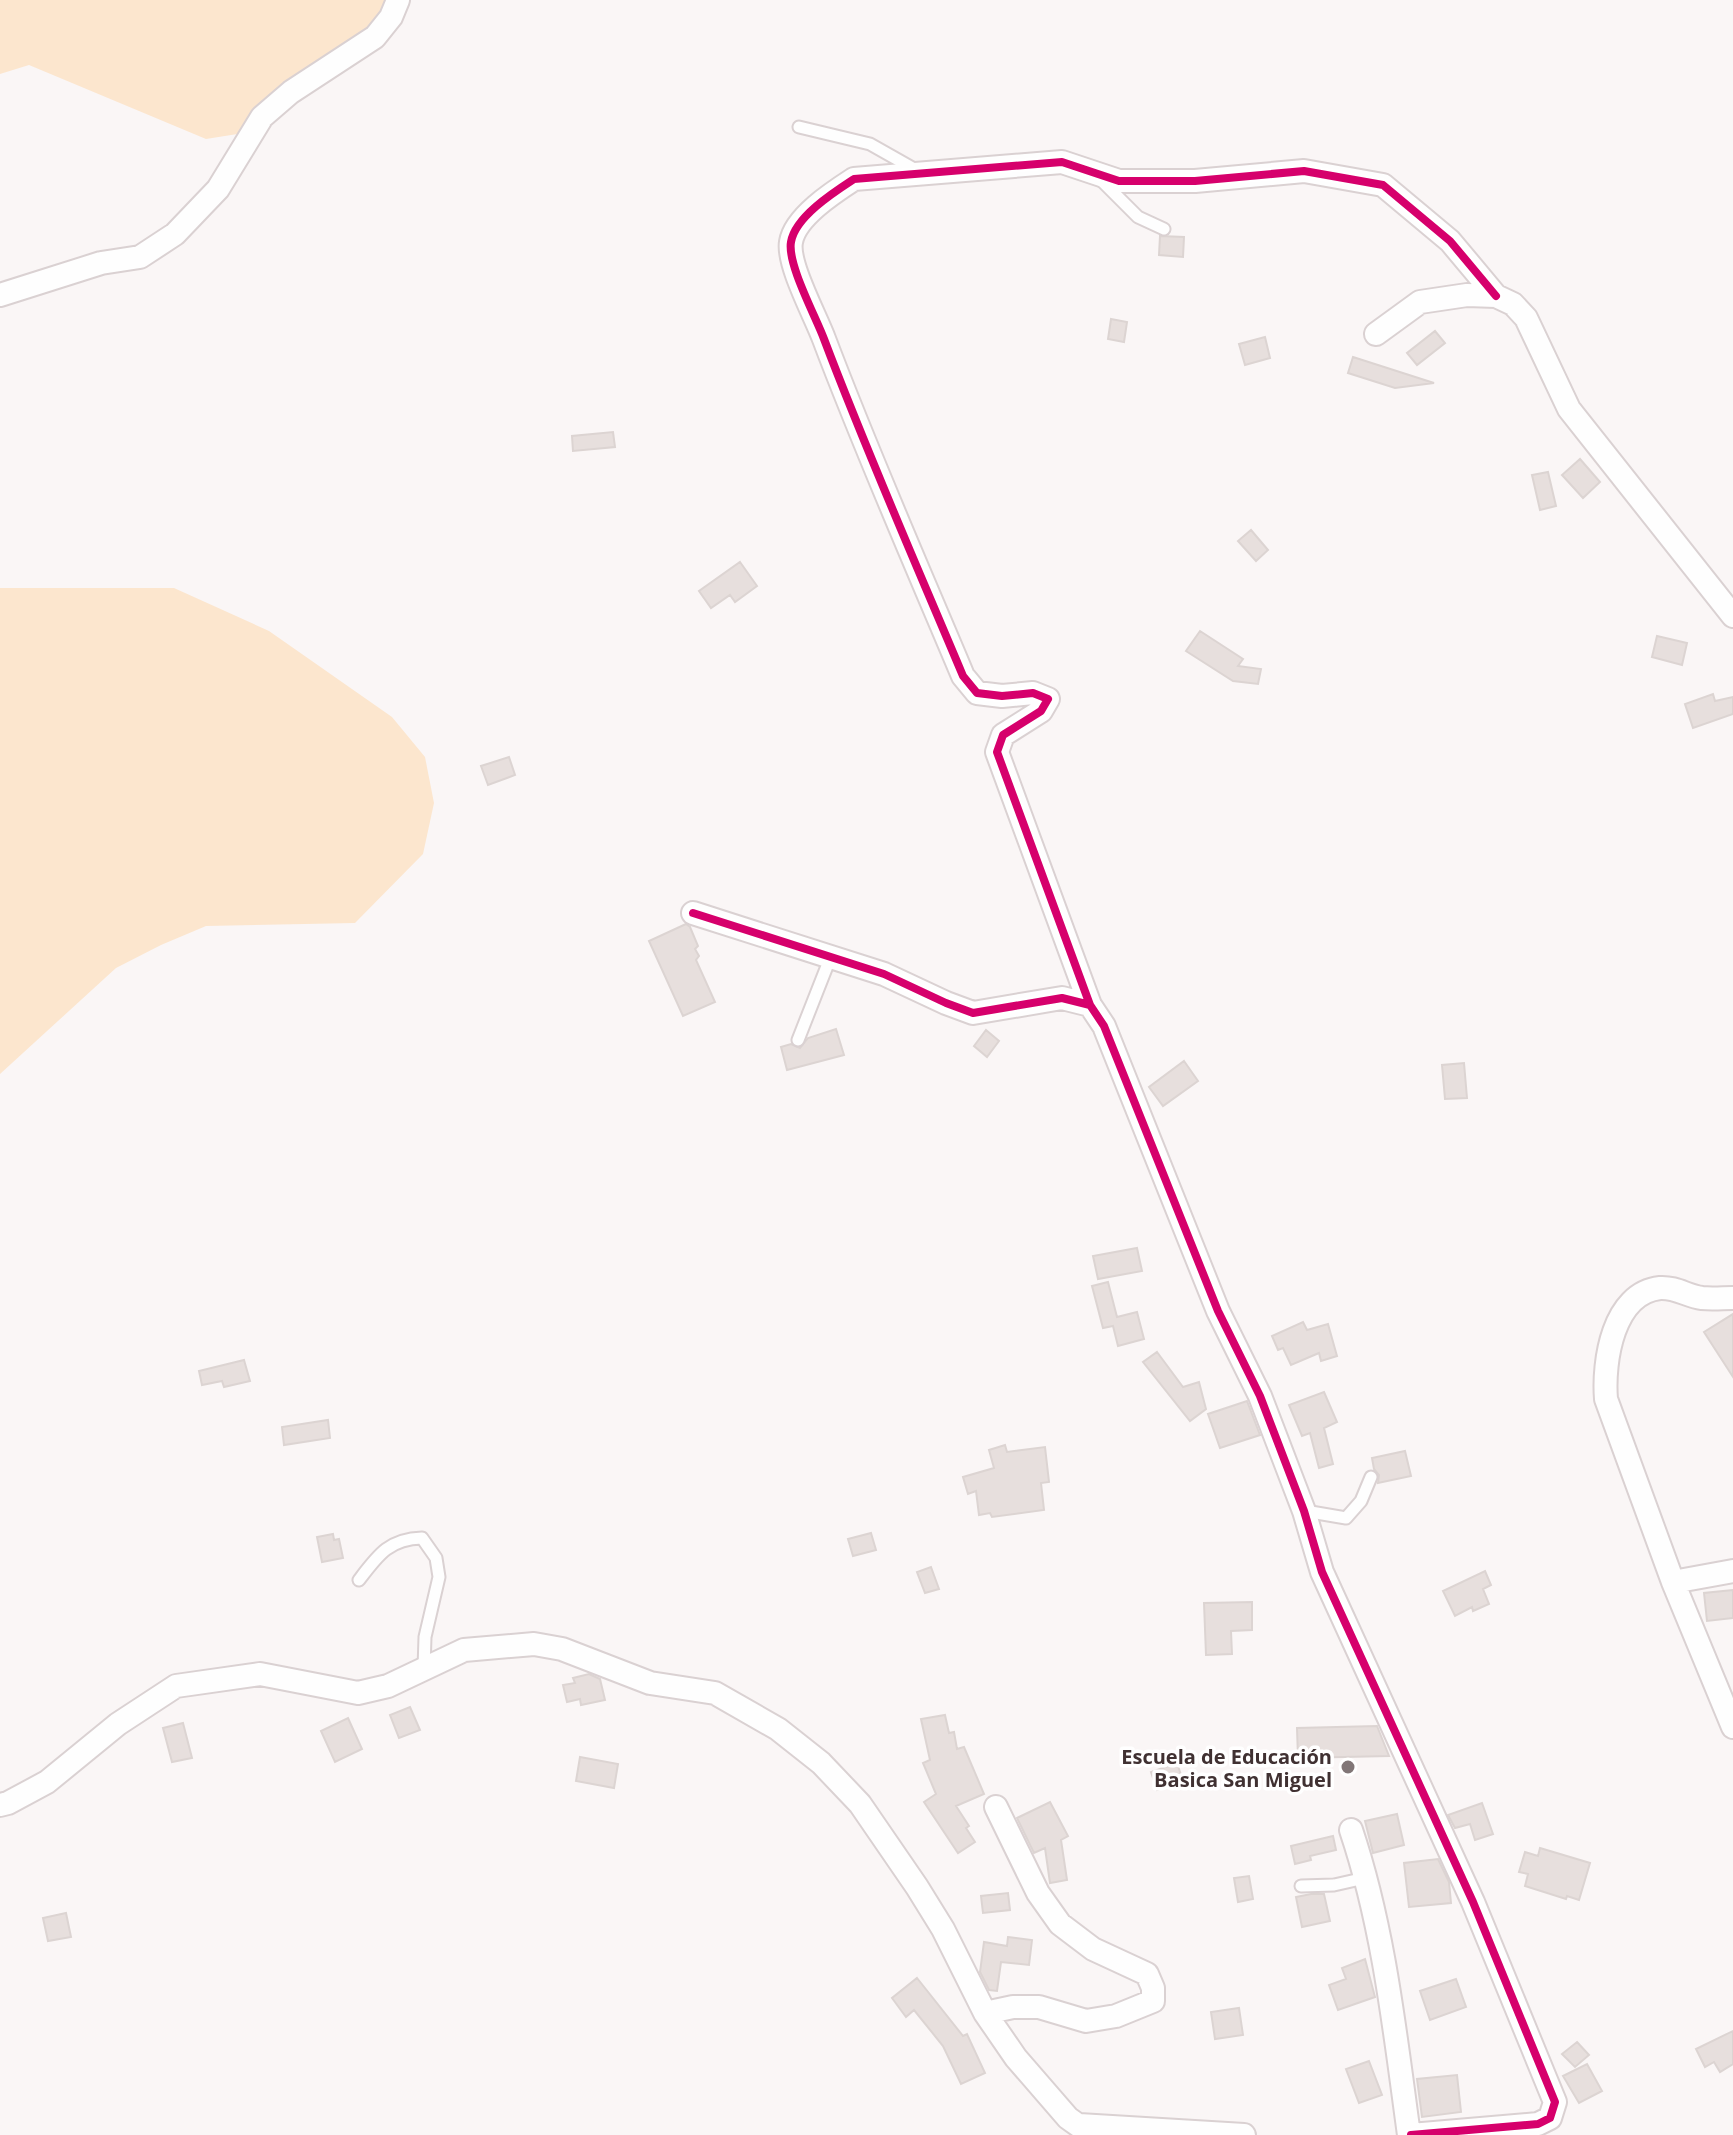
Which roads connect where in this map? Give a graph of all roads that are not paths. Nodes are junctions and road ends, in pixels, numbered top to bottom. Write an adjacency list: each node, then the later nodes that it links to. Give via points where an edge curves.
1 (398, 0): 6 (street, via 375,37 262,117 218,189 175,234 140,257 101,263)
2 (799, 127): 3 (lane, via 870,144)
3 (920, 172): 4 (street, via 1062,162); 12 (street, via 854,179 808,216 795,232 790,253 963,676 977,693 1033,693 1048,699 1041,711 1003,735 997,752)
4 (1096, 174): 5 (lane, via 1138,217); 7 (street, via 1148,182 1304,171 1383,185 1450,241)
5 (1164, 229)
6 (0, 295)
7 (1496, 296): 8 (street, via 1420,302); 9 (street, via 1526,318 1569,409)
8 (1376, 334)
9 (1733, 616)
10 (693, 913): 11 (street)
11 (831, 956): 12 (street, via 973,1013 1062,998); 13 (lane)
12 (1090, 1005): 16 (street, via 1104,1026)
13 (798, 1040)
14 (1733, 1298): 19 (street, via 1648,1290 1622,1313 1608,1353 1606,1399)
15 (1371, 1477): 16 (lane, via 1346,1518)
16 (1304, 1511): 30 (street, via 1322,1572 1473,1902 1555,2102 1550,2118 1538,2124)
17 (1733, 1571): 19 (street)
18 (359, 1580): 20 (lane, via 380,1553 404,1538 422,1538 436,1558 439,1577 425,1637)
19 (1673, 1582): 21 (street)
20 (424, 1668): 22 (street, via 388,1686 358,1693 260,1674 176,1686 118,1724 47,1782); 27 (street, via 464,1650 534,1644 562,1649 650,1683 715,1693 758,1715 821,1763 860,1804 943,1929)
21 (1733, 1727)
22 (3, 1801)
23 (996, 1807): 27 (street, via 1049,1912 1080,1941 1147,1974 1153,2001 1086,2021 1039,2007)
24 (1351, 1830): 25 (street)
25 (1365, 1878): 26 (lane); 30 (street)
26 (1301, 1886)
27 (985, 2013): 28 (street, via 1030,2075 1068,2118)
28 (1086, 2130): 29 (street)
29 (1244, 2135)
30 (1410, 2135)

